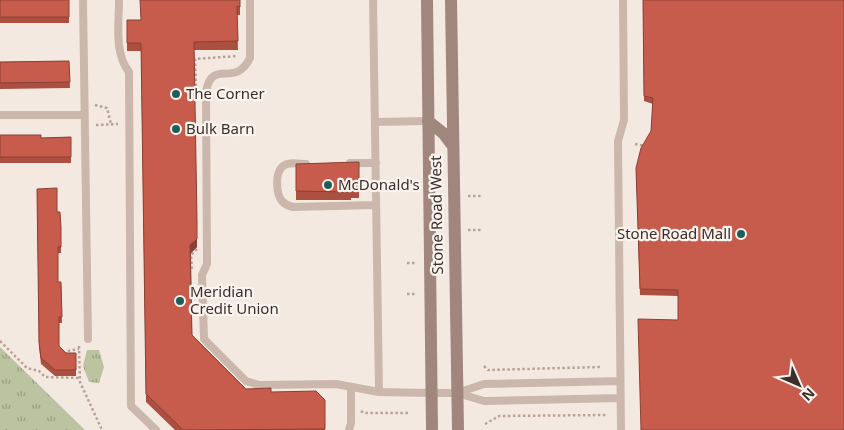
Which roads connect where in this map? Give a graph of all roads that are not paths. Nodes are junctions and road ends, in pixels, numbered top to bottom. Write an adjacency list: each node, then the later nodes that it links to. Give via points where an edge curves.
1 (83, 0): 9 (lane)
2 (119, 0): 24 (lane, via 120,55 129,72 131,406)
3 (250, 0): 19 (lane, via 250,58 236,73 214,76 208,81 206,92 207,264 202,275 204,339 250,383 336,384)
4 (373, 0): 11 (lane)
5 (427, 0): 10 (main road, Stone Road West)
6 (451, 0): 12 (main road, Stone Road West)
7 (623, 0): 18 (lane, via 624,120 618,141)
8 (0, 115): 9 (lane)
9 (84, 115): 17 (lane)
10 (428, 121): 11 (lane); 12 (main road); 21 (main road, Stone Road West)
11 (375, 122): 15 (lane)
12 (452, 145): 22 (main road, Stone Road West)
13 (315, 163): 16 (lane, via 283,166 278,178 278,193 287,205)
14 (343, 163): 15 (lane)
15 (376, 163): 16 (lane)
16 (376, 206): 20 (lane)
17 (88, 339)
18 (620, 381): 22 (lane, via 484,384); 23 (lane)
19 (351, 388): 20 (lane); 25 (lane)
20 (379, 392): 21 (lane)
21 (432, 393): 22 (lane); 26 (main road, Stone Road West)
22 (457, 393): 23 (lane, via 484,401); 27 (main road, Stone Road West)
23 (620, 398): 28 (lane)
24 (156, 430)
25 (349, 430)
26 (432, 430)
27 (458, 430)
28 (621, 430)

